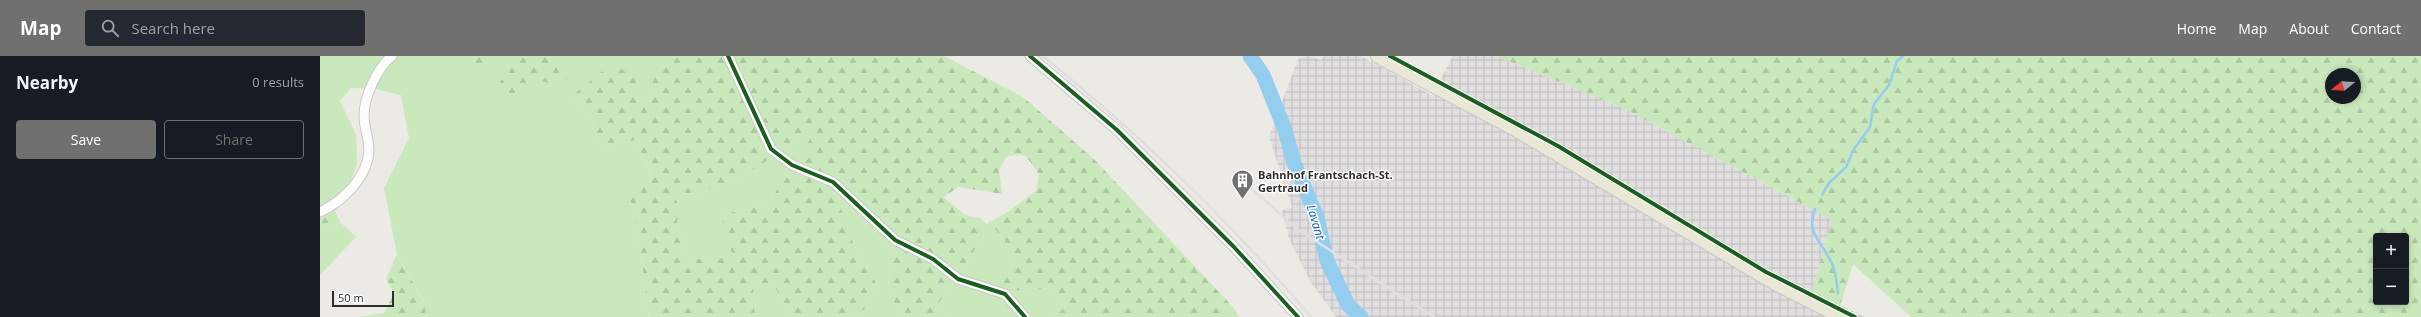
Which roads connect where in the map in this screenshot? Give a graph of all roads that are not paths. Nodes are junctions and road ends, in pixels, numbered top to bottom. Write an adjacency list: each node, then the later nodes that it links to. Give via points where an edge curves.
1 (392, 56): 5 (street, via 370,90 364,115 369,150 363,176 331,207)
2 (728, 56): 6 (street, via 771,148 792,165 833,182 895,240 933,259 958,279 1004,294)
3 (1030, 56): 7 (street, via 1117,130 1234,247)
4 (1378, 56): 8 (main road, via 1512,127 1777,284)
5 (320, 212)
6 (1025, 317)
7 (1298, 317)
8 (1842, 317)

